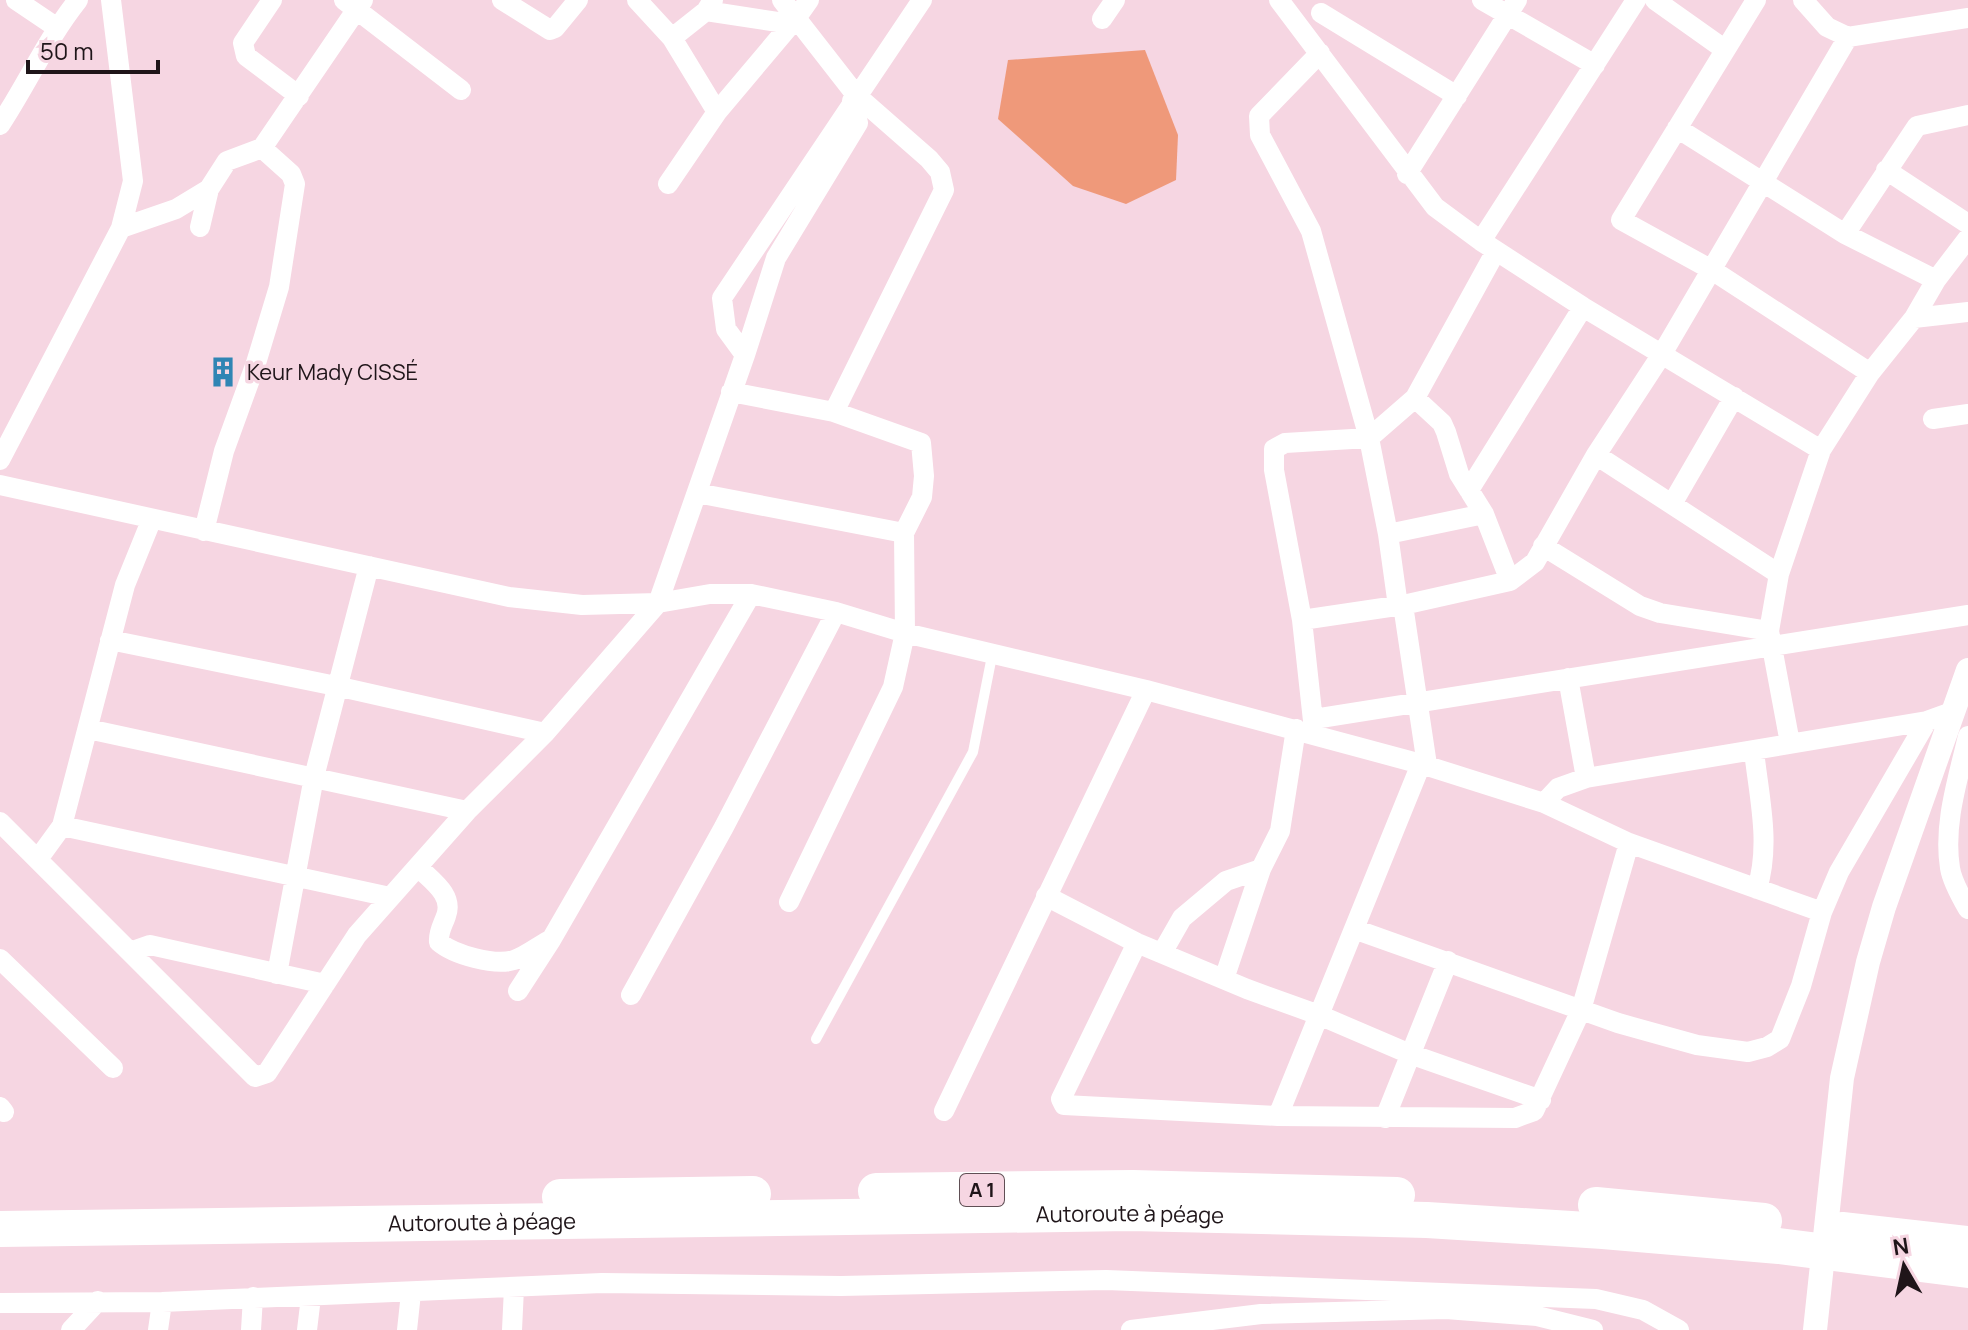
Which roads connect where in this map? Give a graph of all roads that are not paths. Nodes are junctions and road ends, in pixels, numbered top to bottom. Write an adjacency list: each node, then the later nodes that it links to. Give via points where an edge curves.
1 (16, 0): 25 (street)
2 (78, 0): 25 (street)
3 (111, 0): 48 (street, via 133,181)
4 (272, 0): 33 (street, via 243,50)
5 (502, 0): 6 (street, via 550,30)
6 (578, 0)
7 (637, 0): 28 (street)
8 (782, 0): 24 (street)
9 (809, 0): 24 (street)
10 (922, 0): 35 (street)
11 (1115, 0): 23 (street)
12 (1279, 0): 26 (street)
13 (1482, 0): 21 (street)
14 (1636, 0): 31 (street)
15 (1655, 0): 29 (street)
16 (1756, 0): 29 (street)
17 (1803, 0): 27 (street, via 1827,27)
18 (355, 3): 32 (street); 33 (street)
19 (709, 5): 24 (street); 28 (street)
20 (1326, 7): 26 (street); 34 (street)
21 (1512, 8): 31 (street); 34 (street)
22 (1968, 18): 27 (street)
23 (1102, 19)
24 (794, 21): 35 (street); 36 (street)
25 (56, 27): 38 (street)
26 (1307, 35): 30 (street)
27 (1848, 37): 43 (street)
28 (672, 38): 36 (street)
29 (1724, 49): 39 (street)
30 (1320, 53): 42 (street); 66 (street, via 1259,116 1260,135 1311,231)
31 (1595, 65): 51 (street)
32 (461, 90)
33 (299, 96): 40 (street)
34 (1457, 96): 42 (street)
35 (854, 98): 58 (street, via 858,123 776,258); 58 (street, via 722,298 726,329); 63 (street, via 929,159 940,172 944,190)
36 (717, 112): 44 (street)
37 (1968, 115): 41 (street, via 1917,126)
38 (0, 125)
39 (1677, 128): 43 (street); 52 (street, via 1621,220)
40 (262, 148): 45 (street, via 227,161); 76 (street, via 294,179 293,199 279,287 224,451)
41 (1886, 170): 46 (street); 49 (street)
42 (1407, 174): 51 (street, via 1435,207)
43 (1761, 183): 49 (street); 52 (street)
44 (668, 184)
45 (209, 189): 47 (street); 48 (street, via 176,209)
46 (1968, 224)
47 (200, 227)
48 (121, 228): 69 (street)
49 (1845, 234): 53 (street)
50 (1968, 238): 53 (street)
51 (1489, 246): 54 (street); 62 (street)
52 (1712, 270): 57 (street); 59 (street)
53 (1936, 280): 56 (street)
54 (1583, 307): 57 (street); 71 (street)
55 (1968, 312): 56 (street)
56 (1914, 318): 59 (street)
57 (1662, 354): 61 (street); 68 (street)
58 (745, 355): 60 (street)
59 (1870, 373): 67 (street)
60 (731, 392): 63 (street); 72 (street)
61 (1734, 397): 67 (street); 73 (street)
62 (1415, 398): 66 (street); 71 (street, via 1442,423)
63 (834, 412): 77 (street, via 921,443 922,497)
64 (1968, 414): 65 (street)
65 (1933, 419)
66 (1369, 438): 78 (street); 88 (street, via 1285,443 1274,449)
67 (1821, 450): 81 (street)
68 (1596, 455): 73 (street); 79 (street)
69 (0, 460)
70 (0, 485): 75 (street)
71 (1469, 490): 74 (street)
72 (697, 493): 77 (street); 84 (street)
73 (1672, 504): 81 (street)
74 (1484, 514): 78 (street); 82 (street)
75 (151, 521): 76 (street); 91 (street)
76 (204, 531): 80 (street)
77 (904, 533): 89 (street)
78 (1388, 534): 85 (street)
79 (1543, 546): 82 (street, via 1535,562); 90 (street, via 1640,606)
80 (369, 566): 84 (street, via 509,597 582,605); 95 (street)
81 (1779, 574): 90 (street)
82 (1510, 581): 85 (street)
83 (751, 594): 84 (street); 86 (street); 125 (street)
84 (658, 603): 102 (street)
85 (1401, 605): 88 (street); 97 (street)
86 (836, 612): 89 (street); 135 (street)
87 (1968, 615): 90 (street)
88 (1302, 620): 100 (street)
89 (905, 633): 92 (street); 121 (street, via 893,687)
90 (1771, 638): 94 (street); 104 (street)
91 (110, 640): 95 (street); 101 (street)
92 (992, 656): 96 (street); 138 (lane, via 973,752)
93 (1968, 670): 98 (street)
94 (1568, 678): 97 (street); 108 (street)
95 (336, 686): 102 (street); 107 (street)
96 (1146, 690): 100 (street); 119 (street)
97 (1418, 702): 100 (street); 106 (street)
98 (1952, 712): 99 (street); 168 (street, via 1884,907 1842,1078)
99 (1927, 721): 104 (street); 123 (street, via 1839,872)
100 (1308, 727): 106 (street); 116 (street, via 1280,831)
101 (88, 729): 107 (street); 112 (street)
102 (545, 733): 110 (street)
103 (1968, 736): 122 (street, via 1949,838 1950,871)
104 (1790, 743): 105 (street)
105 (1754, 751): 108 (street); 118 (street, via 1766,847)
106 (1424, 764): 109 (street); 124 (street)
107 (314, 777): 110 (street); 117 (street)
108 (1586, 778): 109 (street, via 1558,788)
109 (1544, 803): 113 (street)
110 (467, 811): 115 (street)
111 (0, 822): 114 (street)
112 (62, 826): 114 (street); 117 (street)
113 (1629, 843): 118 (street); 136 (street)
114 (38, 859): 127 (street)
115 (418, 867): 120 (street); 125 (street, via 449,900 438,935 443,946 475,959 511,961)
116 (1261, 869): 128 (street, via 1226,881 1182,918); 132 (street)
117 (296, 878): 120 (street); 131 (street)
118 (1757, 889): 123 (street)
119 (1046, 896): 126 (street); 142 (street)
120 (390, 897): 133 (street)
121 (789, 902)
122 (1968, 909)
123 (1822, 912): 136 (street, via 1780,1039 1767,1047 1748,1052 1697,1045)
124 (1354, 929): 130 (street); 137 (street)
125 (551, 940): 134 (street)
126 (1137, 943): 128 (street); 143 (street, via 1061,1103)
127 (130, 952): 131 (street, via 150,945); 133 (street, via 255,1077 267,1073)
128 (1162, 953): 132 (street)
129 (0, 959): 140 (street)
130 (1448, 961): 136 (street); 139 (street)
131 (277, 974): 133 (street)
132 (1224, 979): 137 (street)
133 (325, 984)
134 (518, 991)
135 (631, 995)
136 (1581, 1010): 141 (street)
137 (1319, 1015): 139 (street); 143 (street)
138 (816, 1039)
139 (1410, 1054): 141 (street); 144 (street)
140 (113, 1068)
141 (1541, 1100): 144 (street, via 1534,1111 1515,1118)
142 (944, 1111)
143 (1278, 1116): 144 (street)
144 (1385, 1118)
145 (0, 1205): 147 (highway, A 1, via 1133,1188 1591,1205)
146 (0, 1229): 148 (highway, Autoroute à péage / A 1, via 1147,1213 1427,1220 1603,1231)
147 (1968, 1244)
148 (1968, 1270)
149 (514, 1288): 150 (street); 163 (street); 167 (street, via 1106,1280 1368,1289 1596,1299 1643,1310)
150 (411, 1293): 152 (street); 162 (street)
151 (253, 1297): 152 (street); 154 (street); 160 (street)
152 (311, 1297): 161 (street)
153 (98, 1301): 154 (street); 155 (street); 158 (street)
154 (162, 1302): 159 (street)
155 (0, 1303)
156 (1446, 1309): 157 (street); 164 (street, via 1261,1314); 165 (street)
157 (1534, 1323): 166 (street)
158 (71, 1330)
159 (158, 1330)
160 (251, 1330)
161 (307, 1330)
162 (407, 1330)
163 (512, 1330)
164 (1131, 1330)
165 (1437, 1330)
166 (1593, 1330)
167 (1679, 1330)
168 (1815, 1330)

